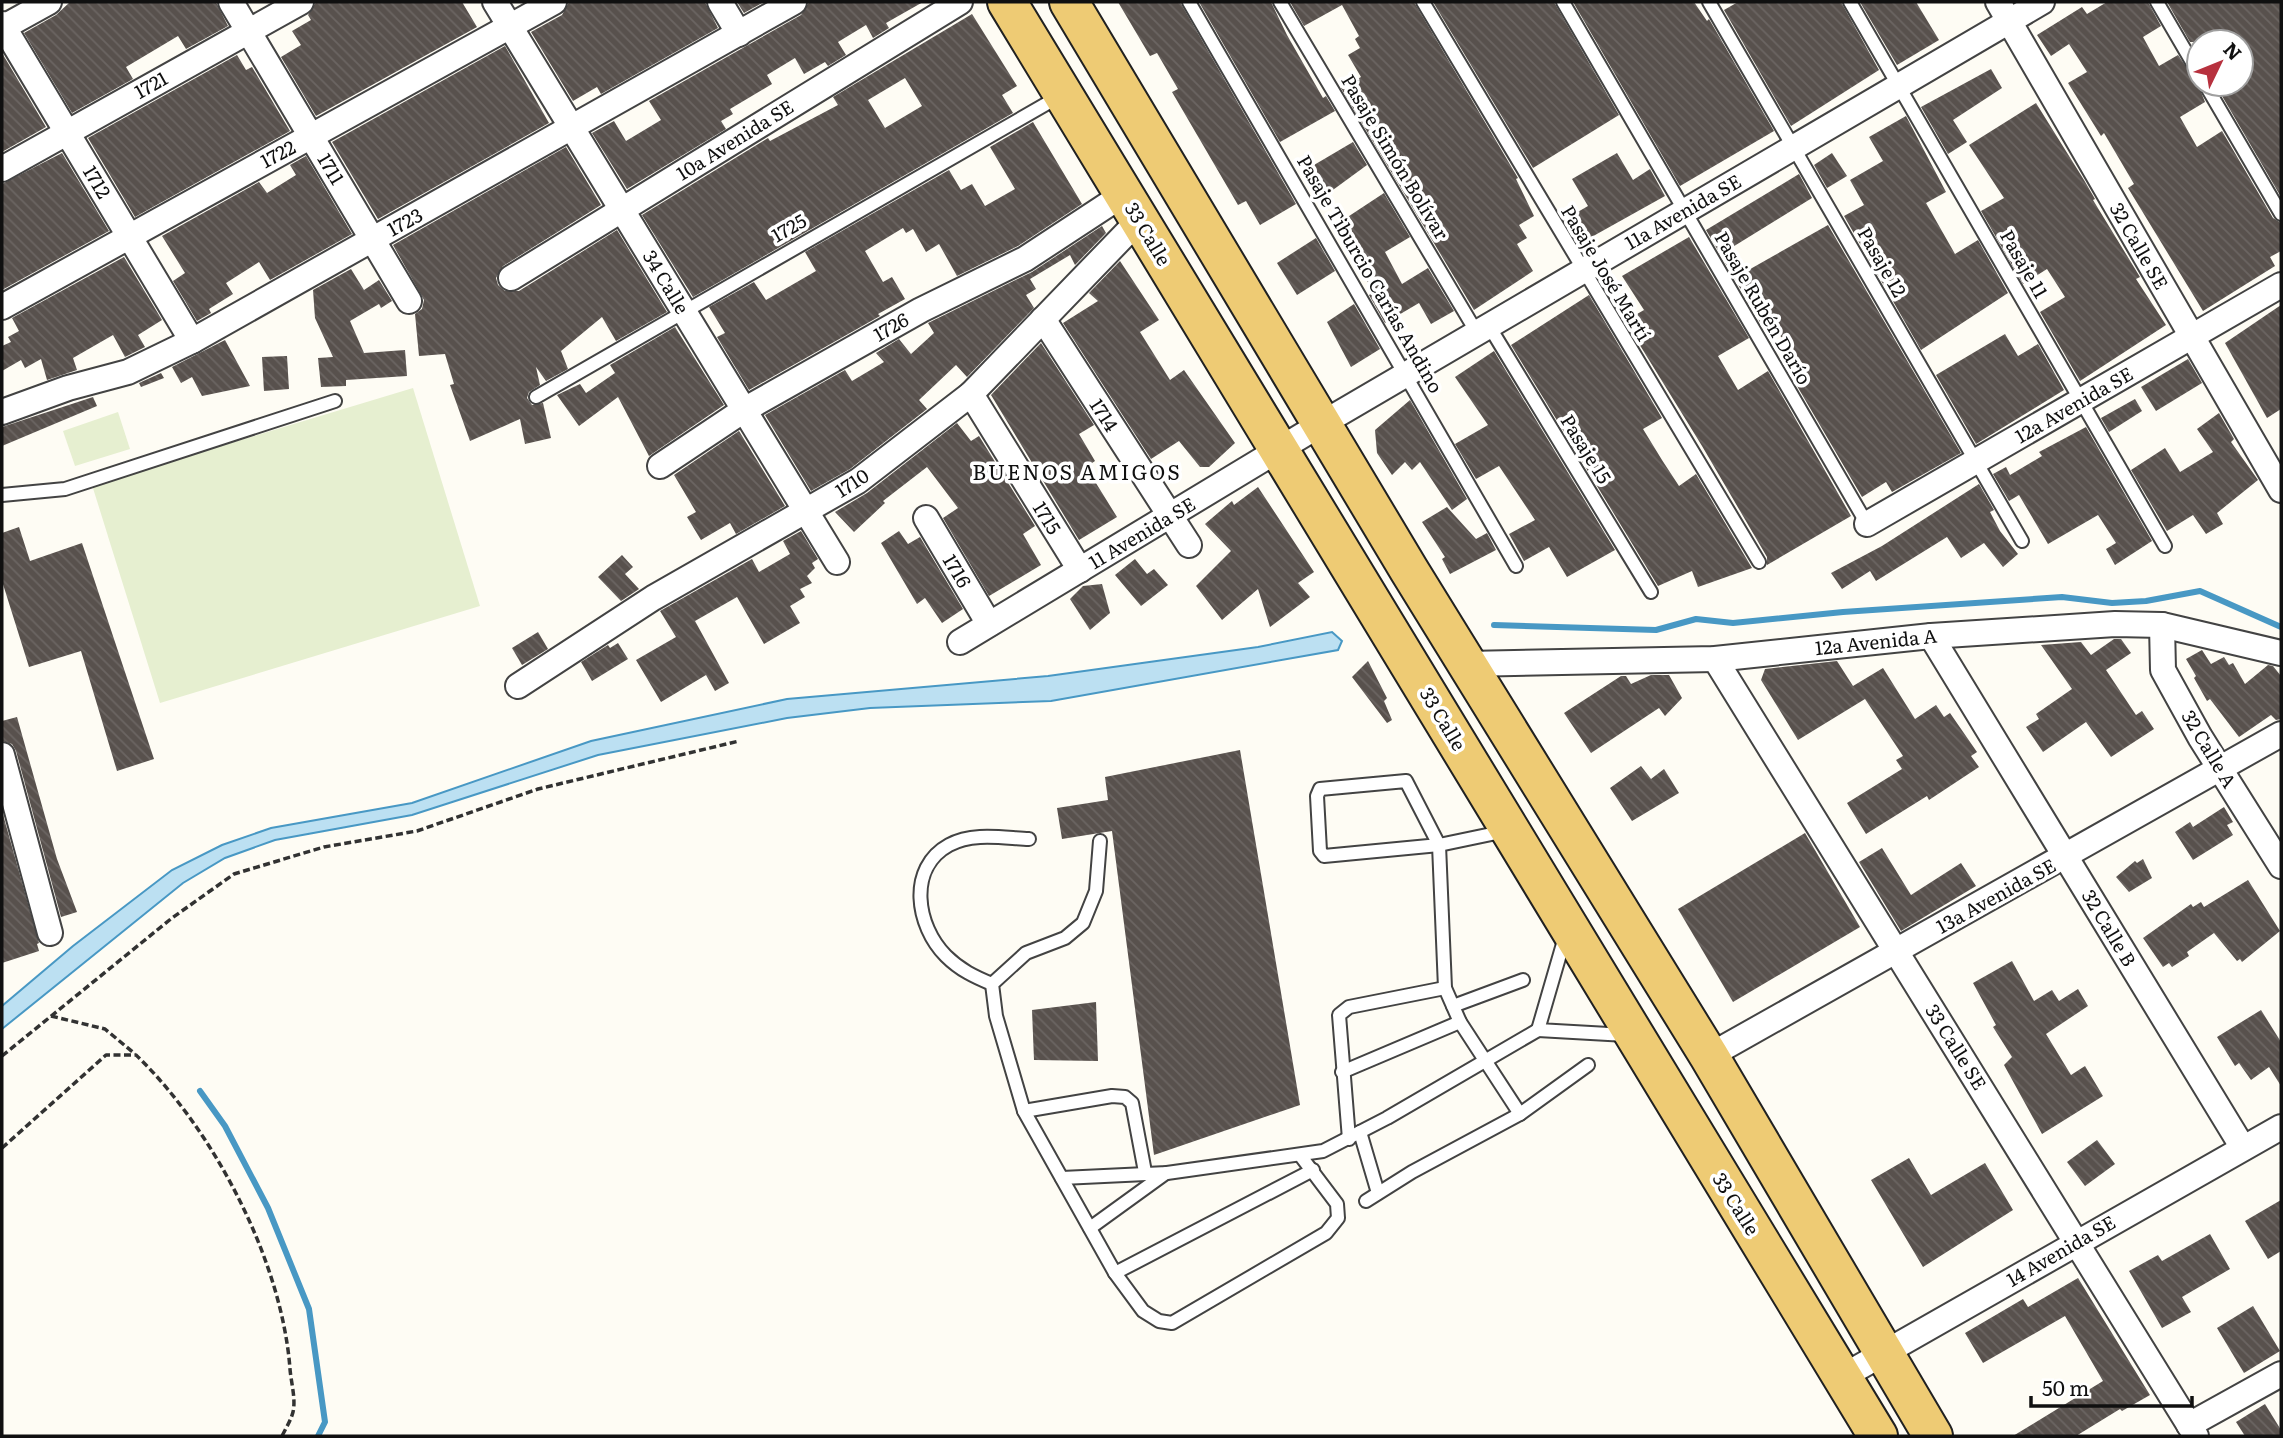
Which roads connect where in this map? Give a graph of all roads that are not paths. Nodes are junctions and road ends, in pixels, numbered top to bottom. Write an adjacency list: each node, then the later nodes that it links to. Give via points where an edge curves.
1 (49, 2): 20 (street)
2 (231, 2): 22 (street, 1711)
3 (301, 2): 22 (street, 1721)
4 (495, 2): 21 (street, 34 Calle)
5 (554, 2): 21 (street, 1722)
6 (720, 2): 23 (street)
7 (794, 2): 23 (street, 1723)
8 (960, 2): 34 (street, 10a Avenida SE)
9 (1007, 2): 26 (main road, 33 Calle)
10 (1069, 2): 56 (main road)
11 (1189, 2): 49 (lane, Pasaje Tiburcio Carías Andino)
12 (1280, 2): 46 (lane, Pasaje Simón Bolívar)
13 (1423, 2): 39 (lane, Pasaje José Martí)
14 (1563, 2): 35 (lane, Pasaje Rubén Darío)
15 (1709, 2): 31 (lane, Pasaje 12)
16 (1850, 2): 25 (lane, Pasaje 11)
17 (2042, 2): 19 (street, 11a Avenida SE)
18 (2157, 2): 24 (lane)
19 (2003, 11): 25 (street, 11a Avenida SE); 47 (street, 32 Calle SE)
20 (2, 26): 29 (street, 1712)
21 (510, 26): 28 (street, 34 Calle); 30 (street, 1722)
22 (249, 31): 29 (street, 1721); 30 (street, 1711)
23 (740, 34): 28 (street, 1723)
24 (2185, 50)
25 (1898, 86): 31 (street, 11a Avenida SE); 53 (lane, Pasaje 11)
26 (1063, 94): 33 (main road, 33 Calle); 44 (lane, 1725)
27 (2213, 98): 36 (lane)
28 (572, 127): 34 (street, 34 Calle); 38 (street, 1723)
29 (67, 133): 32 (street, 1721); 37 (street, 1712)
30 (312, 136): 37 (street, 1722); 38 (street, 1711)
31 (1793, 148): 35 (street, 11a Avenida SE); 58 (lane, Pasaje 12)
32 (2, 169)
33 (1132, 207): 45 (street, 1710); 54 (street, 1726, via 921,310); 57 (main road, 33 Calle)
34 (622, 210): 40 (street, 10a Avenida SE); 44 (street, 34 Calle)
35 (1685, 211): 39 (street, 11a Avenida SE); 65 (lane, Pasaje Rubén Darío)
36 (2281, 214)
37 (128, 235): 43 (street, 1722); 48 (street, 1712)
38 (373, 239): 42 (street, 1711); 48 (street, 1723)
39 (1582, 271): 46 (street, 11a Avenida SE); 70 (lane, Pasaje José Martí)
40 (511, 278)
41 (2281, 285): 47 (street, 12a Avenida SE)
42 (409, 301)
43 (2, 307)
44 (683, 310): 51 (lane, 1725); 54 (street, 34 Calle)
45 (1042, 319): 50 (street, 1710); 63 (street, 1714)
46 (1483, 330): 49 (street, 11a Avenida SE); 73 (lane, Pasaje 15)
47 (2192, 336): 53 (street, 12a Avenida SE); 60 (street, 32 Calle SE)
48 (191, 341): 55 (street, 1723, via 128,372)
49 (1406, 374): 56 (street, 11a Avenida SE); 71 (lane, Pasaje Tiburcio Carías Andino)
50 (971, 394): 62 (street, 1710, via 858,481); 72 (street, 1715)
51 (536, 397)
52 (335, 401): 61 (lane, via 65,489)
53 (2081, 401): 58 (street, 12a Avenida SE); 68 (lane, Pasaje 11)
54 (744, 410): 59 (street, 1726); 62 (street, 34 Calle)
55 (2, 412)
56 (1323, 423): 57 (street, 11 Avenida SE); 80 (main road)
57 (1279, 450): 63 (street, 11 Avenida SE); 85 (main road, 33 Calle)
58 (1976, 461): 65 (street, 12a Avenida SE); 66 (lane, Pasaje 12)
59 (660, 466)
60 (2281, 490)
61 (2, 495)
62 (806, 510): 69 (street, 34 Calle); 81 (street, 1710, via 653,598)
63 (1169, 516): 67 (street, 1714); 72 (street, 11 Avenida SE)
64 (926, 518): 74 (street, 1716)
65 (1867, 524)
66 (2022, 541)
67 (1189, 545)
68 (2165, 546)
69 (837, 562)
70 (1759, 562)
71 (1516, 566)
72 (1080, 570): 74 (street, 11 Avenida SE)
73 (1651, 592)
74 (989, 624): 77 (street, 11 Avenida SE)
75 (2162, 625): 76 (street, 12a Avenida A); 78 (street, 12a Avenida A); 84 (street, 32 Calle A, via 2163,670)
76 (1931, 636): 79 (street, 12a Avenida A); 89 (street, 32 Calle B)
77 (960, 642)
78 (2281, 653)
79 (1715, 659): 80 (street, 12a Avenida A); 93 (street, 33 Calle SE)
80 (1467, 664): 101 (main road)
81 (518, 686)
82 (2281, 734): 84 (street, 13a Avenida SE)
83 (2, 755): 92 (street)
84 (2221, 770): 89 (street, 13a Avenida SE); 90 (street, 32 Calle A)
85 (1509, 830): 88 (lane); 91 (main road, 33 Calle)
86 (1029, 839): 95 (lane, via 974,837 948,845 928,863 920,883 920,907 944,955 964,972)
87 (1100, 841): 95 (lane, via 1096,891 1083,923 1065,938 1026,953)
88 (1439, 845): 88 (lane, via 1324,856 1320,851 1320,789 1406,781); 96 (lane)
89 (2066, 857): 93 (street, 13a Avenida SE); 109 (street, 32 Calle B)
90 (2281, 866)
91 (1568, 927): 99 (lane); 100 (main road, 33 Calle)
92 (50, 933)
93 (1896, 952): 101 (street, 13a Avenida SE); 118 (street, 33 Calle SE)
94 (1523, 980): 97 (lane)
95 (992, 984): 105 (lane, via 996,1016)
96 (1445, 988): 97 (lane); 104 (lane, via 1343,1009 1339,1015)
97 (1453, 1006): 98 (lane)
98 (1460, 1022): 102 (lane); 104 (lane)
99 (1538, 1030): 100 (lane); 102 (lane)
100 (1633, 1036): 122 (main road, 33 Calle)
101 (1709, 1056): 120 (main road)
102 (1485, 1063): 106 (lane); 108 (lane)
103 (1588, 1065): 106 (lane)
104 (1342, 1072): 108 (lane)
105 (1024, 1111): 112 (lane, via 1125,1097 1132,1103); 114 (lane)
106 (1520, 1114): 115 (lane)
107 (2281, 1127): 109 (street, 14 Avenida SE)
108 (1354, 1136): 110 (lane, via 1323,1151); 115 (lane)
109 (2243, 1148): 118 (street, 14 Avenida SE)
110 (1300, 1155): 111 (lane); 113 (lane)
111 (1313, 1170): 119 (lane); 119 (lane, via 1337,1205 1338,1218 1326,1233 1172,1322 1158,1321 1143,1311)
112 (1145, 1172): 113 (lane); 114 (lane)
113 (1167, 1173): 117 (lane)
114 (1062, 1178): 117 (lane)
115 (1378, 1193): 116 (lane)
116 (1366, 1201)
117 (1090, 1228): 119 (lane)
118 (2076, 1243): 120 (street, 14 Avenida SE); 123 (street, 33 Calle SE)
119 (1115, 1273)
120 (1884, 1354): 122 (street, 14 Avenida SE); 125 (main road)
121 (2281, 1374): 123 (street)
122 (1842, 1377): 124 (main road, 33 Calle)
123 (2192, 1431)
124 (1878, 1436)
125 (1933, 1436)

